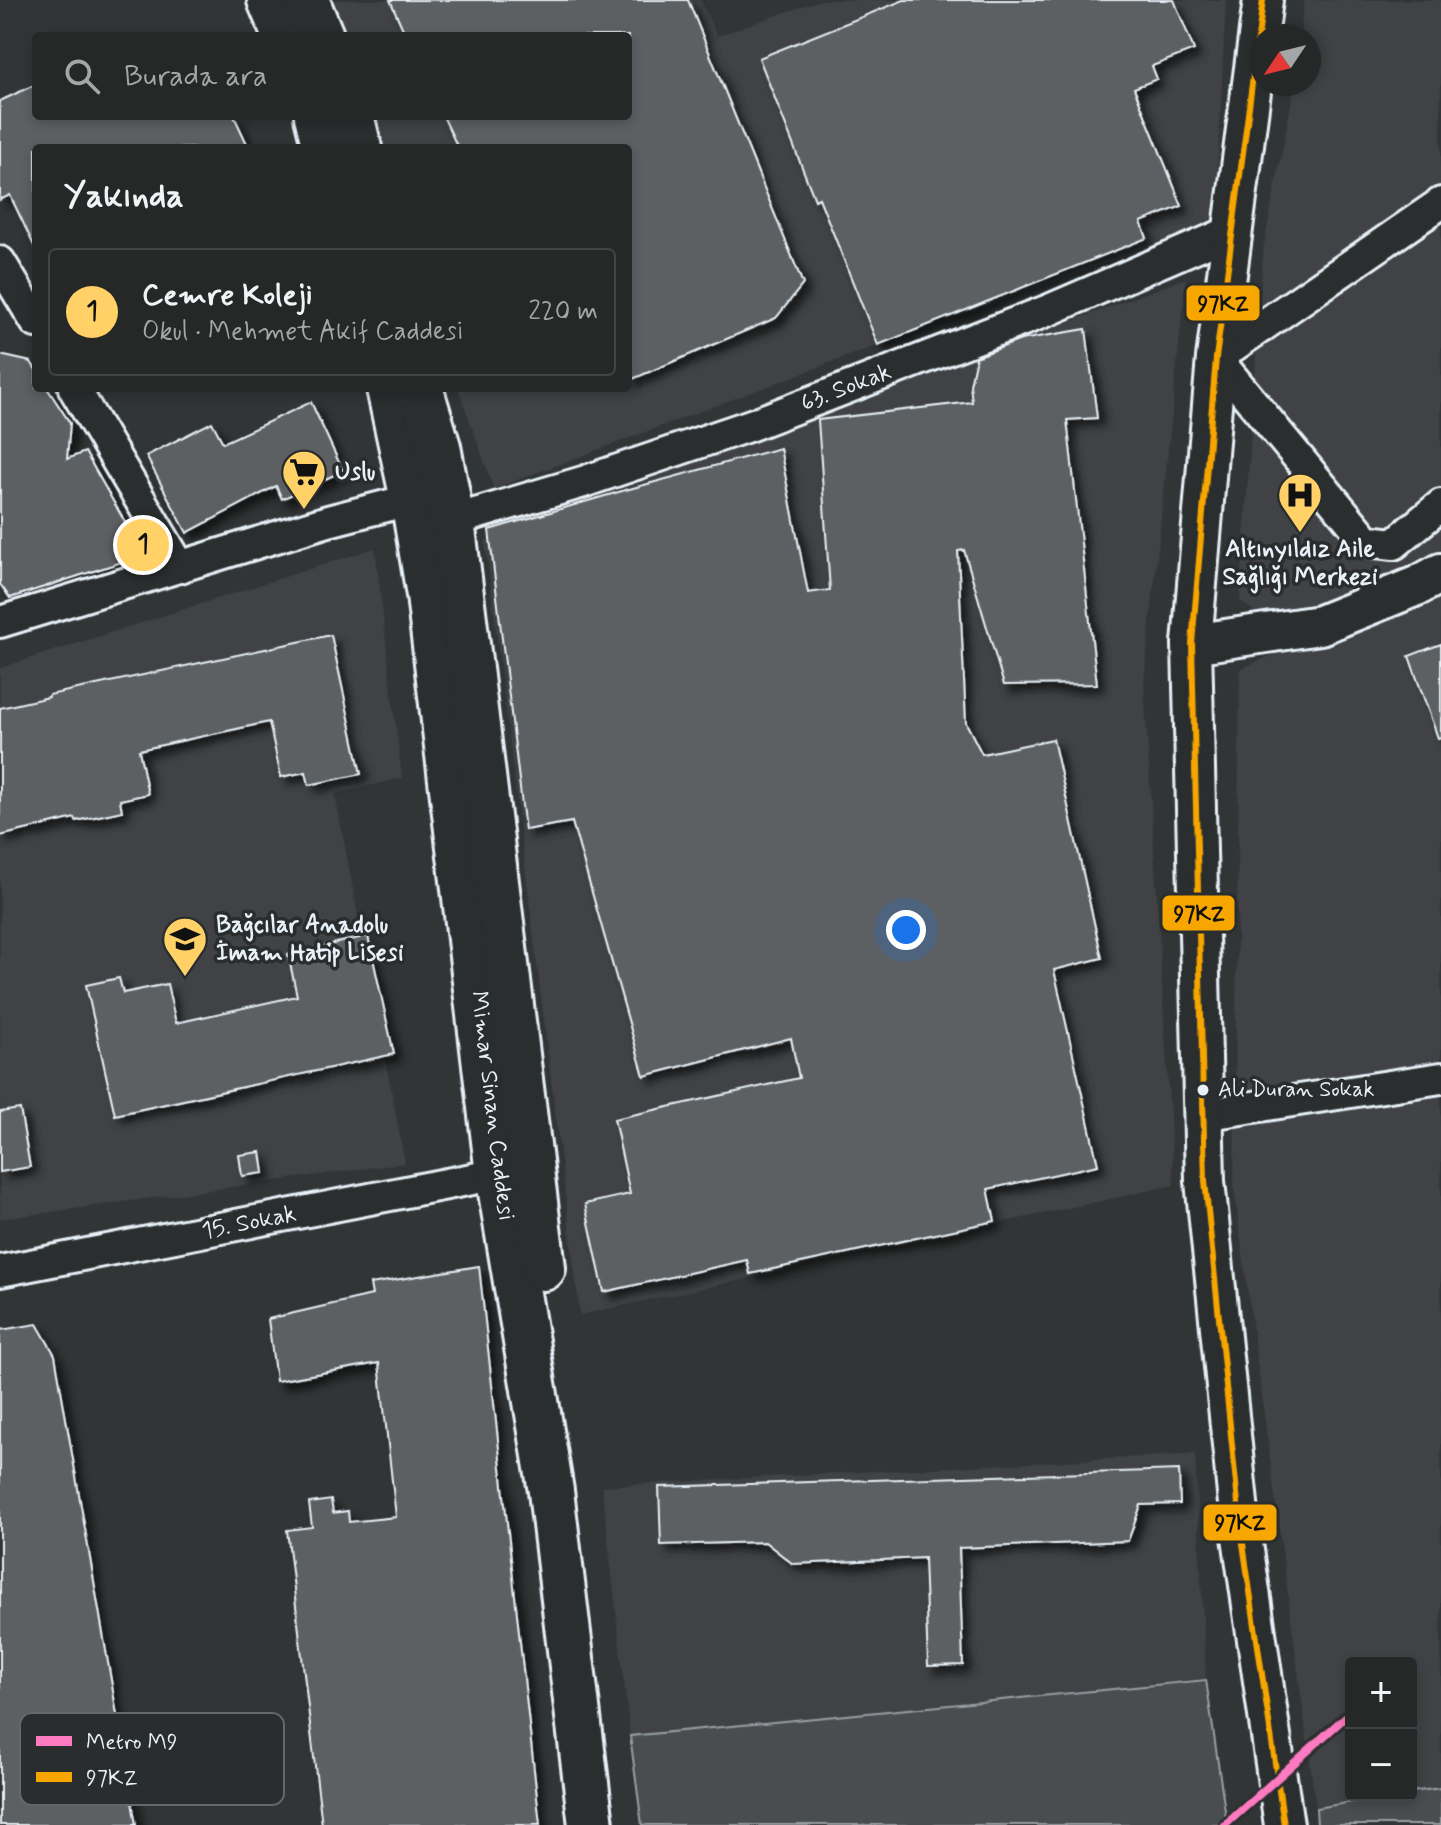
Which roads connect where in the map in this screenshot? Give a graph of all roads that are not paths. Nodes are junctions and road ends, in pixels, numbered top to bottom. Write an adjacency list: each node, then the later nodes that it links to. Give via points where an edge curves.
1 (270, 0): 4 (main road)
2 (306, 0): 5 (main road)
3 (1263, 0): 11 (street)
4 (283, 32)
5 (319, 32)
6 (318, 120): 8 (main road)
7 (352, 120): 9 (main road)
8 (324, 144)
9 (358, 144)
10 (1441, 203): 14 (street)
11 (1232, 231): 14 (street); 20 (street, 63. Sokak, via 1049,310 751,425)
12 (0, 262): 13 (street)
13 (32, 315)
14 (1216, 358): 19 (street, via 1367,541 1394,544); 24 (street)
15 (76, 392): 21 (street)
16 (390, 392): 18 (main road, Mimar Sinan Caddesi)
17 (421, 392): 20 (main road, Mimar Sinan Caddesi)
18 (413, 499): 20 (street); 21 (street); 27 (main road, Mimar Sinan Caddesi)
19 (1441, 505)
20 (452, 521): 30 (main road, Mimar Sinan Caddesi, via 530,1166)
21 (180, 567): 23 (street)
22 (1441, 573): 24 (street, via 1320,625)
23 (0, 622)
24 (1192, 644): 26 (street)
25 (1441, 1078): 26 (street)
26 (1202, 1115): 31 (street, via 1240,1523)
27 (498, 1174): 28 (street, 15. Sokak); 29 (main road, Mimar Sinan Caddesi, via 551,1491)
28 (0, 1271)
29 (591, 1825)
30 (618, 1825)
31 (1284, 1825)

